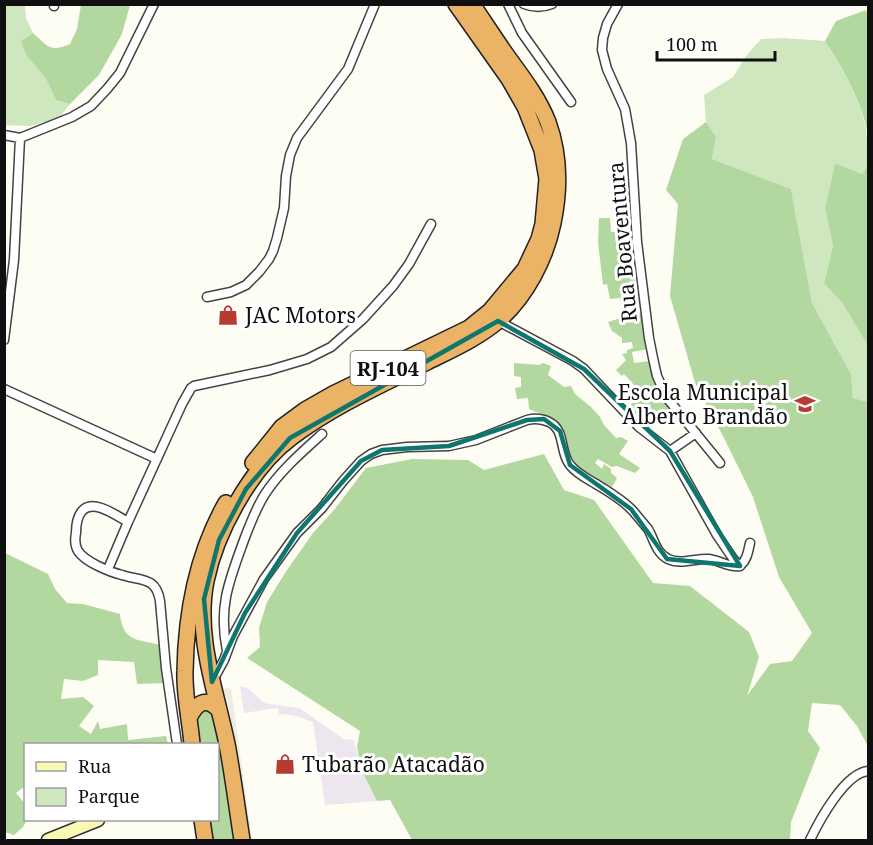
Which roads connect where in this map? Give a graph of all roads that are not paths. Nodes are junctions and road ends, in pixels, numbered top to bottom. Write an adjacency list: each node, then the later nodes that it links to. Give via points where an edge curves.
1 (154, 4): 11 (street, via 120,73 91,106)
2 (375, 4): 13 (street, via 348,69 297,138 286,176 284,208 269,259 246,285)
3 (456, 4): 30 (highway, RJ-104, via 525,107 542,150 547,179 538,239 525,269 490,311 469,328 304,410 282,427 237,483 216,521 192,593 185,671)
4 (472, 4): 15 (highway, RJ-104, via 536,97 558,164 558,201 543,259)
5 (508, 4): 9 (street, via 522,33)
6 (524, 4): 7 (street, via 543,8)
7 (552, 4)
8 (618, 4): 18 (street, Rua Boaventura, via 607,24 603,50 625,109 631,143 637,242 649,338 662,388)
9 (571, 102)
10 (4, 135): 11 (street)
11 (20, 138): 14 (street, via 14,260)
12 (431, 224): 21 (street, via 393,286 331,347 280,367 191,388)
13 (207, 297)
14 (6, 315): 16 (street)
15 (498, 321): 20 (street, via 584,369 639,427); 28 (highway, RJ-104, via 467,342 334,410 290,438 266,461 230,515 206,580 203,620)
16 (4, 340)
17 (4, 389): 21 (street)
18 (696, 433): 20 (street); 22 (street, Rua Boaventura)
19 (322, 434): 27 (street, via 273,483 254,516 230,578 223,610)
20 (670, 451): 25 (street, via 717,535)
21 (157, 459): 23 (street)
22 (720, 463)
23 (128, 522): 26 (street); 26 (street, via 90,506 77,522 78,550 94,564)
24 (750, 543): 25 (street)
25 (740, 566): 27 (street, via 712,560 667,559 631,509 570,465 560,431 554,424 535,418 476,440 449,446 382,450 361,461 297,533 264,579)
26 (108, 569): 31 (street, via 149,582 159,593)
27 (227, 652): 28 (street)
28 (212, 682): 29 (highway, RJ-104)
29 (218, 709): 30 (highway, via 204,702); 38 (highway, RJ-104)
30 (189, 718): 32 (highway, RJ-104)
31 (177, 743)
32 (192, 743)
33 (868, 771): 39 (street, via 854,777 831,801)
34 (93, 821): 36 (street)
35 (202, 821): 37 (highway)
36 (48, 840)
37 (205, 840)
38 (242, 840)
39 (810, 840)

